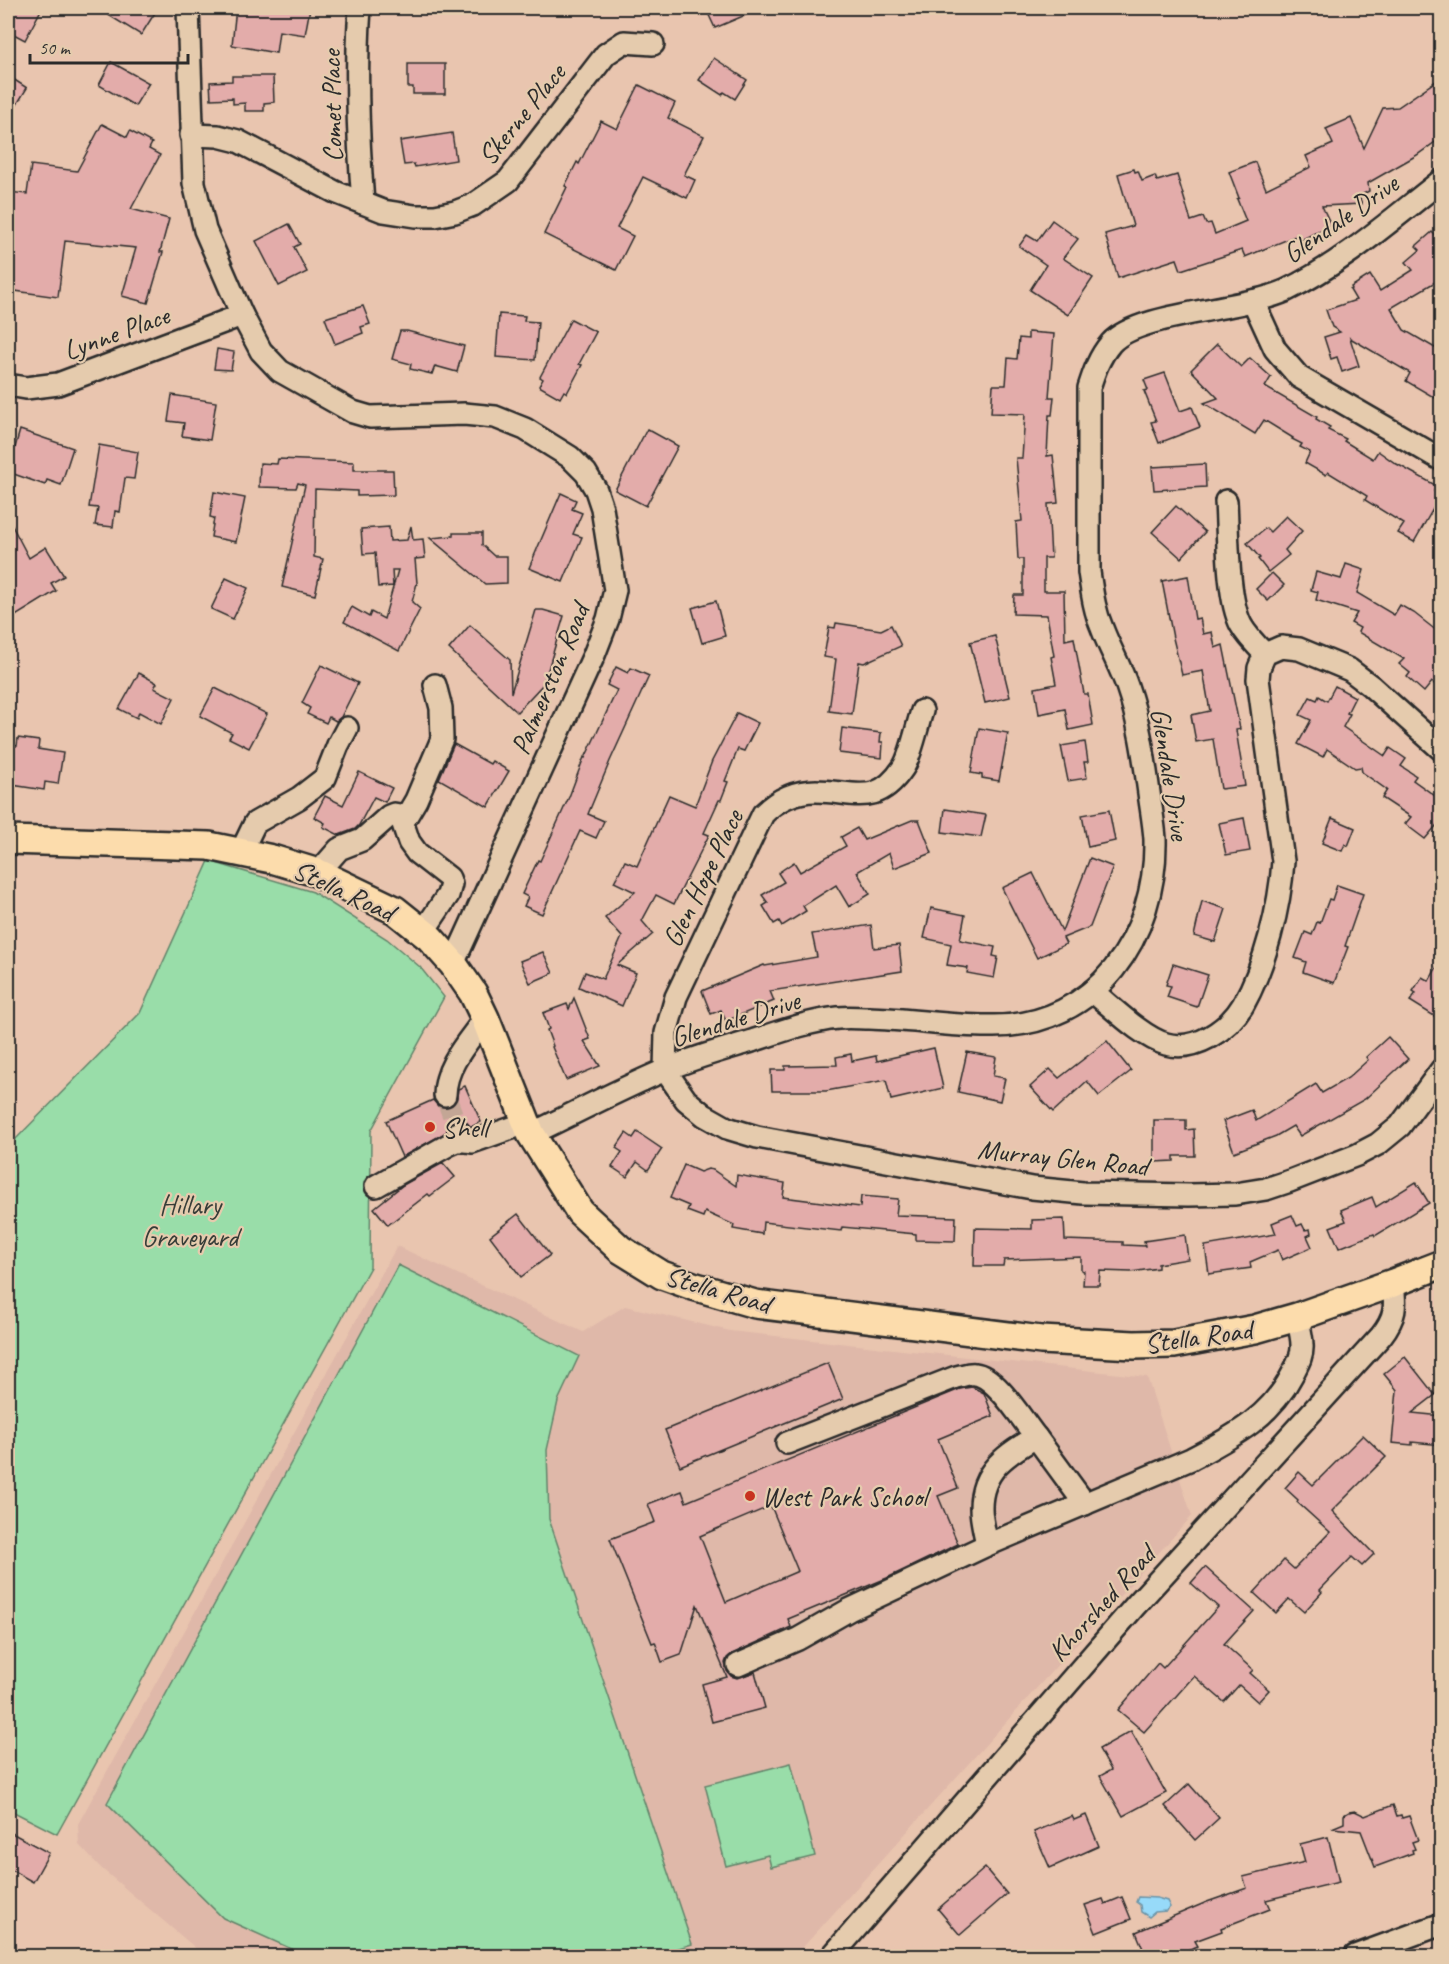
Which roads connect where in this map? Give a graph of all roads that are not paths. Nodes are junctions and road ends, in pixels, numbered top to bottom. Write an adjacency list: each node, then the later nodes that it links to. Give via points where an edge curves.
1 (188, 8): 4 (street, Palmerston Road)
2 (360, 8): 6 (street, Comet Place, via 357,127)
3 (653, 44): 6 (street, Skerne Place, via 624,42 606,54 508,181 473,205 435,216 415,216)
4 (191, 135): 6 (street, Skerne Place, via 237,141); 8 (street, Palmerston Road, via 194,183 205,230)
5 (1442, 180): 7 (street, Glendale Drive, via 1317,274)
6 (363, 203)
7 (1253, 301): 10 (street, via 1275,349 1299,377); 23 (street, Glendale Drive, via 1131,330 1112,342 1097,362 1089,388 1089,572 1101,626 1135,712 1155,836 1151,888 1140,923 1125,956)
8 (242, 315): 9 (street, Lynne Place, via 58,384 26,388); 22 (street, Palmerston Road, via 261,351 280,371 353,412 370,417 480,414 509,421 570,457 596,489 615,590 608,619)
9 (8, 385)
10 (1442, 460)
11 (1226, 501): 12 (street, via 1236,611 1250,638)
12 (1265, 654): 16 (street, via 1281,647 1299,649 1350,670); 23 (street, via 1258,679 1283,861 1282,878 1263,960 1242,1007 1222,1029 1186,1047 1166,1044 1147,1035)
13 (435, 685): 17 (street, via 442,739 416,800)
14 (922, 711): 26 (street, Glen Hope Place, via 904,766 880,790 866,795 804,792 787,796 763,814 676,997 666,1033)
15 (347, 728): 19 (street, via 325,778 255,823)
16 (1442, 750)
17 (402, 822): 20 (street, via 400,815 389,816 362,840 339,849); 21 (street, via 417,853 449,878 452,889)
18 (8, 840): 19 (main road, Stella Road, via 209,846)
19 (241, 852): 20 (main road, Stella Road)
20 (318, 873): 21 (main road, Stella Road, via 395,910)
21 (423, 932): 22 (main road, Stella Road)
22 (453, 964): 24 (main road, Stella Road)
23 (1092, 991): 26 (street, Glendale Drive, via 1054,1016 1029,1023 994,1026 838,1018 774,1034)
24 (486, 1018): 27 (street, via 449,1072); 28 (main road, Stella Road)
25 (1442, 1069): 26 (street, Murray Glen Road, via 1401,1126 1378,1144 1266,1189 1189,1196 1032,1188 757,1137 727,1128 704,1115 686,1100)
26 (665, 1070): 28 (street, Glendale Drive)
27 (445, 1095)
28 (529, 1129): 29 (street, Glendale Drive, via 472,1142 462,1137); 32 (main road, Stella Road, via 580,1212 620,1249 662,1275 755,1304 1041,1340 1134,1345 1202,1340)
29 (376, 1186)
30 (1442, 1264): 31 (main road, Stella Road)
31 (1393, 1284): 32 (main road, Stella Road); 39 (street, Khorshed Road, via 1395,1312 1381,1336 1135,1606)
32 (1297, 1317): 35 (street, via 1302,1344 1300,1359 1276,1401 1255,1422 1191,1459)
33 (1036, 1437): 34 (street, via 994,1384 974,1373); 35 (street); 36 (street, via 996,1464 984,1484 981,1508)
34 (787, 1443)
35 (1084, 1504): 36 (street)
36 (987, 1545): 37 (street)
37 (738, 1665)
38 (1442, 1924): 40 (street)
39 (832, 1956)
40 (1355, 1956)

